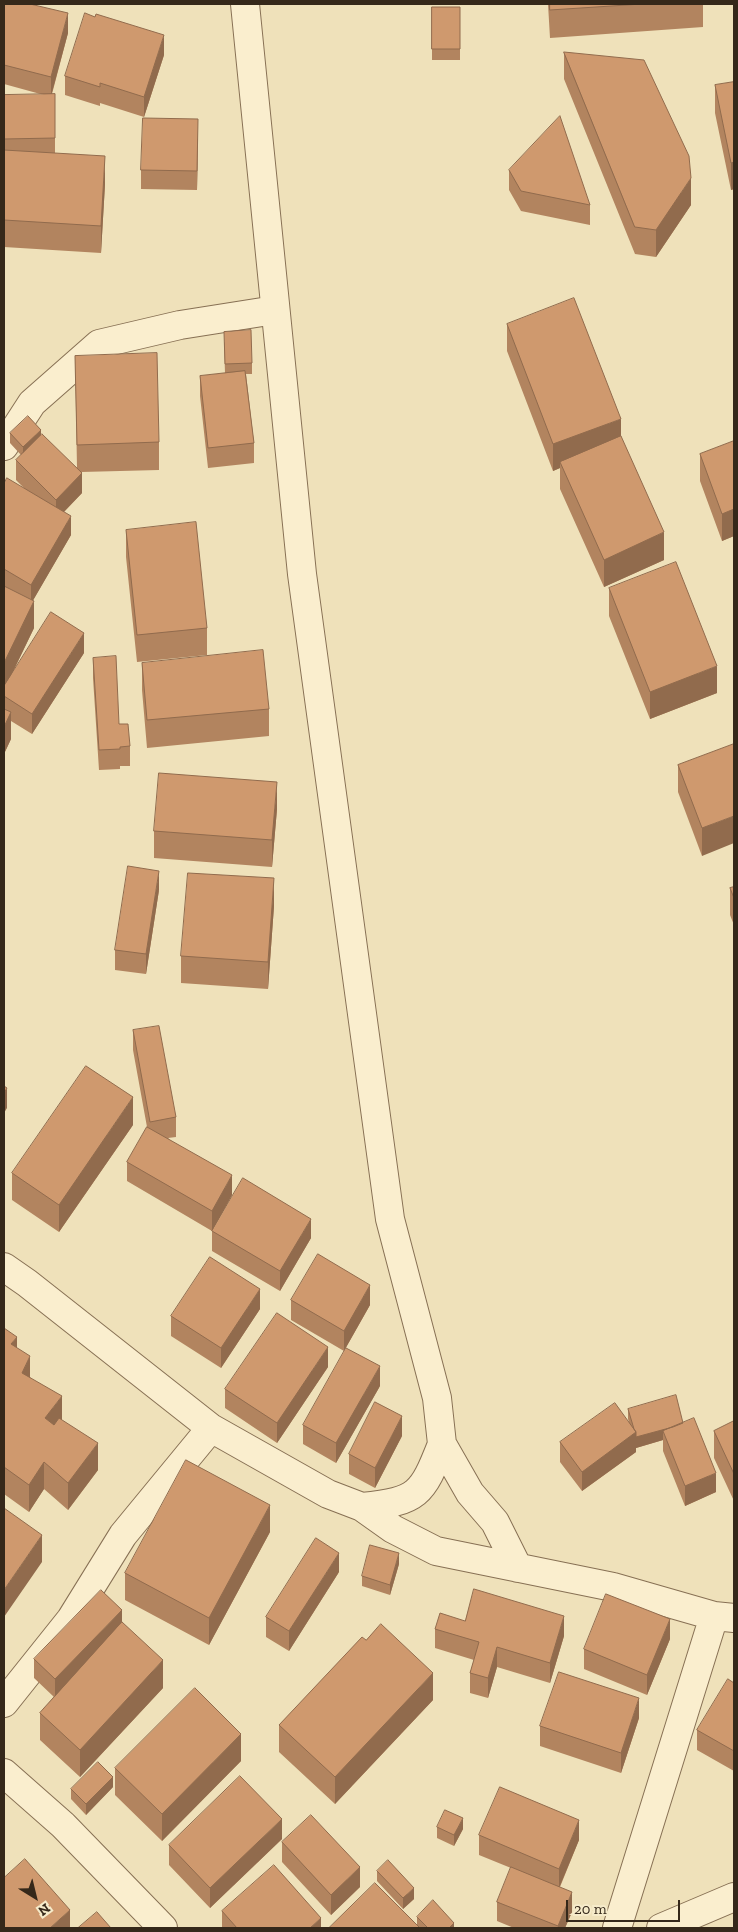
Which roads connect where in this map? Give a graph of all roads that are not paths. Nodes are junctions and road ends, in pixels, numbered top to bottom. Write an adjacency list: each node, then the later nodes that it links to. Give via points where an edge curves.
1 (245, 4): 2 (street)
2 (275, 310): 3 (street, via 180,325 99,344 32,403); 6 (street, via 302,574 390,1219 437,1398)
3 (4, 446)
4 (4, 1266): 5 (street)
5 (211, 1428): 7 (street, via 328,1494); 10 (street, via 123,1535 70,1619)
6 (442, 1444): 7 (street, via 429,1477 415,1495 392,1504); 8 (street, via 470,1493 495,1522)
7 (362, 1507): 8 (street, via 393,1529 436,1551)
8 (518, 1568): 9 (street, via 613,1587)
9 (724, 1617): 14 (street)
10 (4, 1703)
11 (4, 1773): 13 (street, via 63,1825)
12 (734, 1897): 15 (street)
13 (162, 1928)
14 (617, 1928)
15 (661, 1928)

